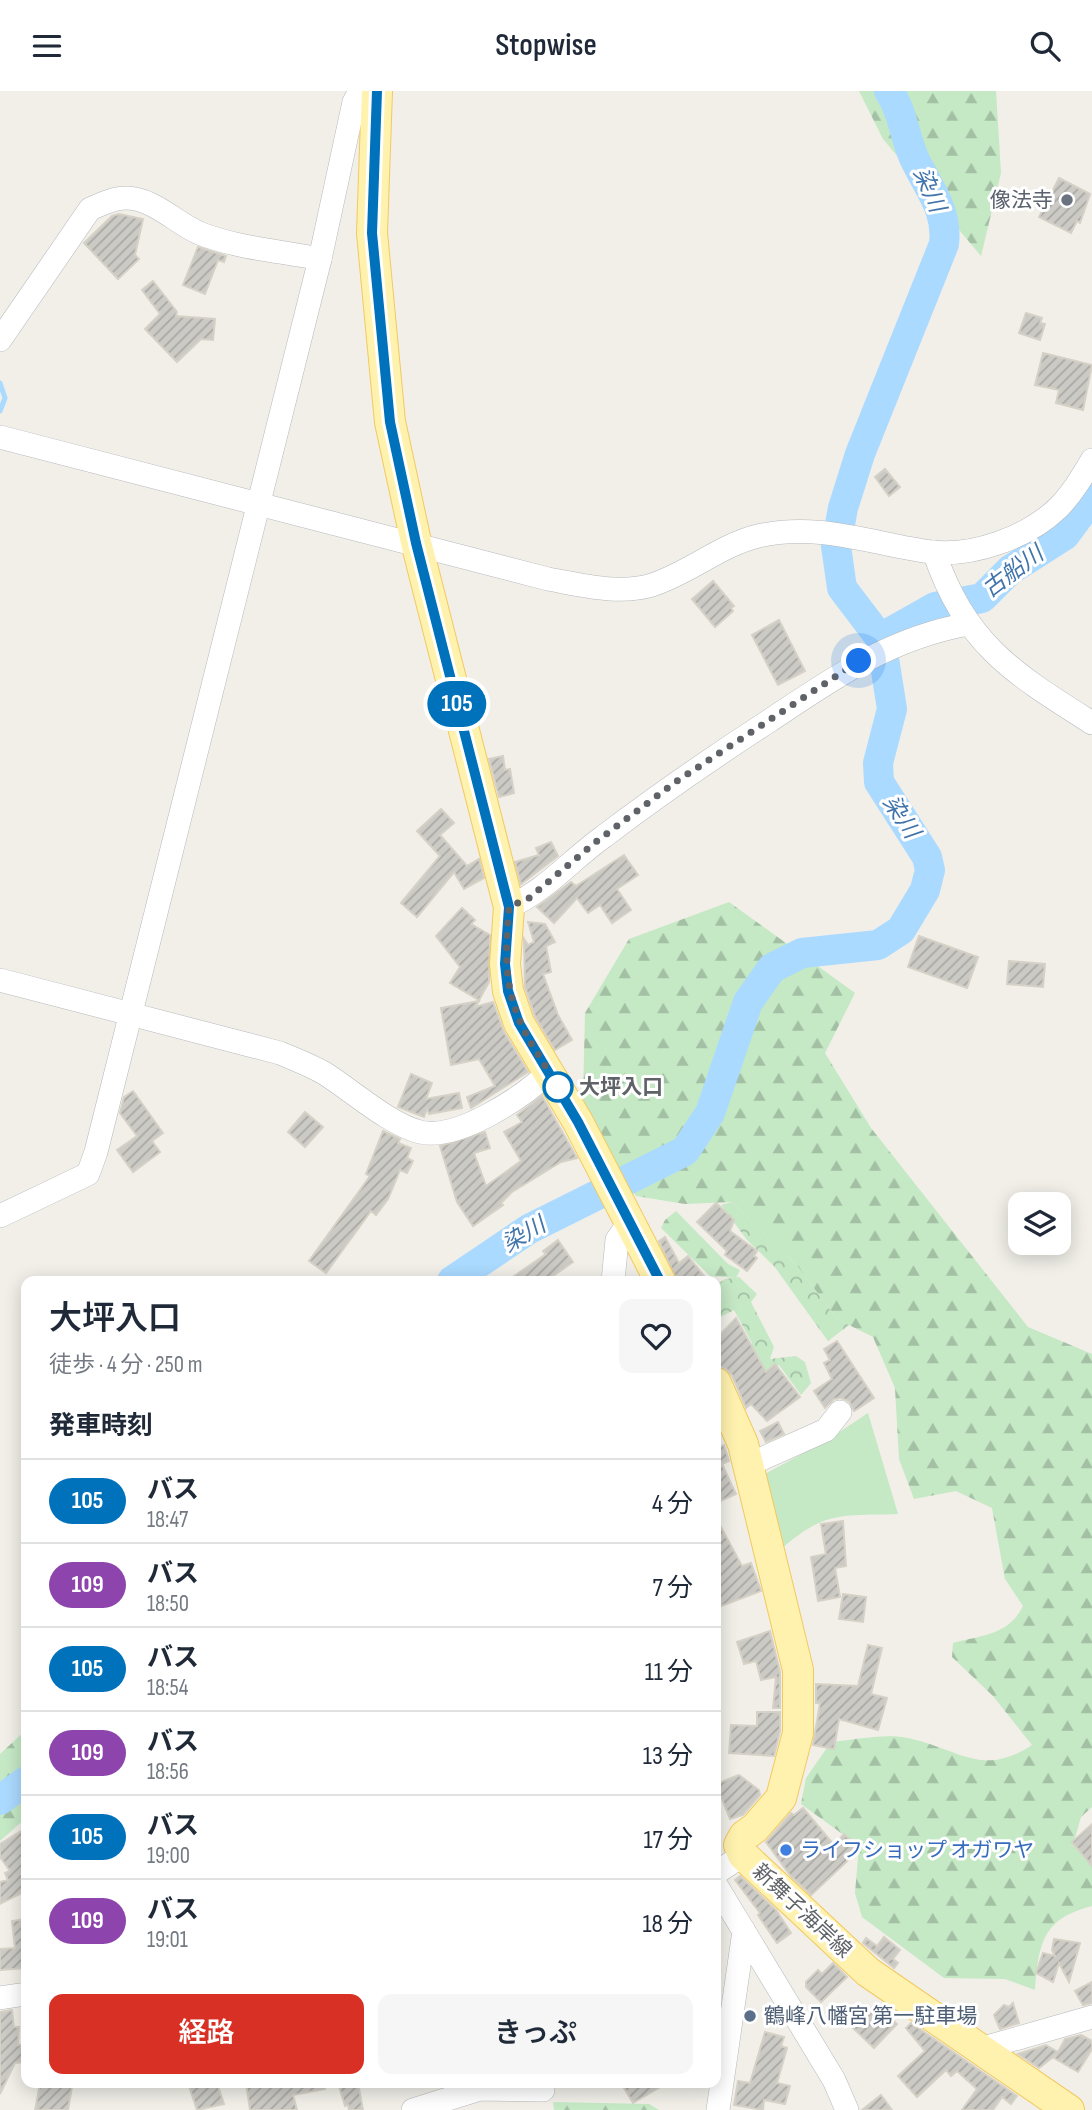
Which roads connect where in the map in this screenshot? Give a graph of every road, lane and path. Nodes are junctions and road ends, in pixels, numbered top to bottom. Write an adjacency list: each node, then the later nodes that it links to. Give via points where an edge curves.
1 (360, 91): 3 (street)
2 (377, 91): 8 (main road, via 372,233 390,422)
3 (320, 259): 4 (street, via 219,239 128,198 104,203 90,209); 7 (street)
4 (0, 340)
5 (0, 437): 7 (street)
6 (1092, 460): 9 (street, via 1058,509 1012,539)
7 (258, 504): 8 (street); 14 (street)
8 (416, 543): 9 (street, via 548,579 606,589 652,585 757,536 789,532 847,535); 12 (main road)
9 (934, 552): 10 (street)
10 (965, 620): 11 (street, via 1003,663); 12 (street, via 859,661 677,781 529,898)
11 (1092, 723)
12 (509, 907): 15 (main road, via 508,991 519,1023)
13 (0, 979): 14 (street)
14 (129, 1011): 15 (street, via 279,1053 320,1071 422,1132 462,1127 519,1097); 17 (street, via 88,1174)
15 (549, 1072): 16 (main road)
16 (625, 1215): 18 (street); 19 (main road)
17 (0, 1216)
18 (613, 1276)
19 (657, 1276)
20 (721, 1394): 22 (main road, 新舞子海岸線)
21 (839, 1412): 22 (street, via 826,1430)
22 (748, 1465): 23 (main road, 新舞子海岸線, via 798,1670 798,1733 781,1798 744,1836 739,1845)
23 (743, 1855): 24 (street); 30 (main road, 新舞子海岸線, via 868,1972)
24 (721, 1870)
25 (721, 1893): 26 (street)
26 (744, 1931): 34 (street); 35 (street, via 834,2080)
27 (21, 1995): 28 (street)
28 (0, 1998)
29 (1092, 2017): 30 (street)
30 (980, 2049): 36 (main road, 新舞子海岸線)
31 (543, 2094): 32 (street, via 480,2089)
32 (441, 2106): 33 (street)
33 (413, 2110)
34 (718, 2110)
35 (847, 2110)
36 (1069, 2110)

